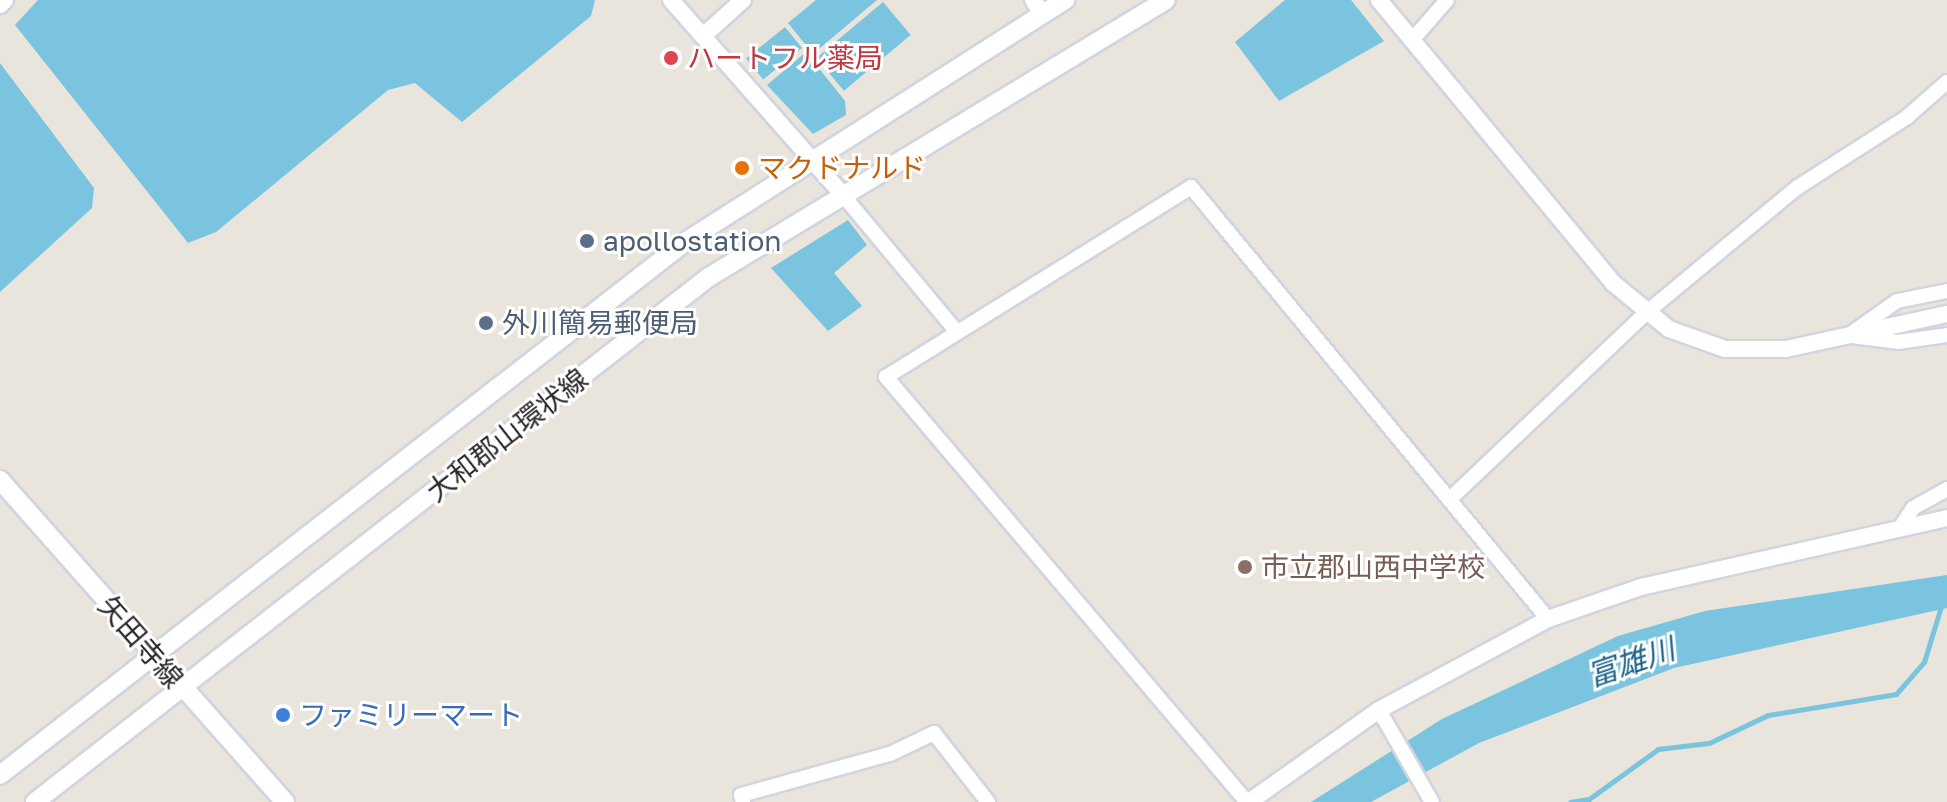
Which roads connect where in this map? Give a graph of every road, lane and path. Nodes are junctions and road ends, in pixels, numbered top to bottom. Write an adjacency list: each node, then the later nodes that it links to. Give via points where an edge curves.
1 (5, 0): 8 (street)
2 (671, 0): 10 (street)
3 (743, 0): 10 (street)
4 (1065, 0): 9 (main road, 大和郡山環状線)
5 (1166, 0): 14 (main road, 大和郡山環状線)
6 (1379, 0): 11 (street)
7 (1447, 0): 11 (street)
8 (0, 5)
9 (1037, 7): 13 (main road, 大和郡山環状線)
10 (703, 36): 13 (street)
11 (1412, 40): 16 (street)
12 (1947, 82): 16 (street, via 1907,117 1798,187)
13 (814, 162): 14 (street); 27 (main road, 大和郡山環状線, via 685,242)
14 (842, 194): 18 (street); 28 (main road, 大和郡山環状線, via 709,277)
15 (1947, 291): 20 (street, via 1897,301)
16 (1646, 313): 20 (street, via 1725,349 1786,349); 23 (street)
17 (1947, 314): 20 (street)
18 (956, 331): 23 (street, via 1191,187); 35 (street, via 886,377)
19 (1947, 335): 20 (street, via 1898,342)
20 (1849, 336)
21 (0, 480): 27 (main road, 矢田寺線)
22 (1947, 489): 25 (street, via 1913,508)
23 (1453, 496): 26 (street)
24 (1947, 518): 25 (street)
25 (1902, 525): 26 (street, via 1641,587)
26 (1548, 619): 29 (street)
27 (153, 656): 28 (main road, 矢田寺線); 30 (main road, 大和郡山環状線)
28 (181, 688): 31 (main road, 大和郡山環状線); 32 (main road, 矢田寺線)
29 (1379, 710): 35 (street); 36 (street)
30 (0, 775)
31 (35, 802)
32 (285, 802)
33 (743, 802): 34 (street, via 741,795 890,754 934,733)
34 (988, 802)
35 (1248, 802)
36 (1432, 802)

